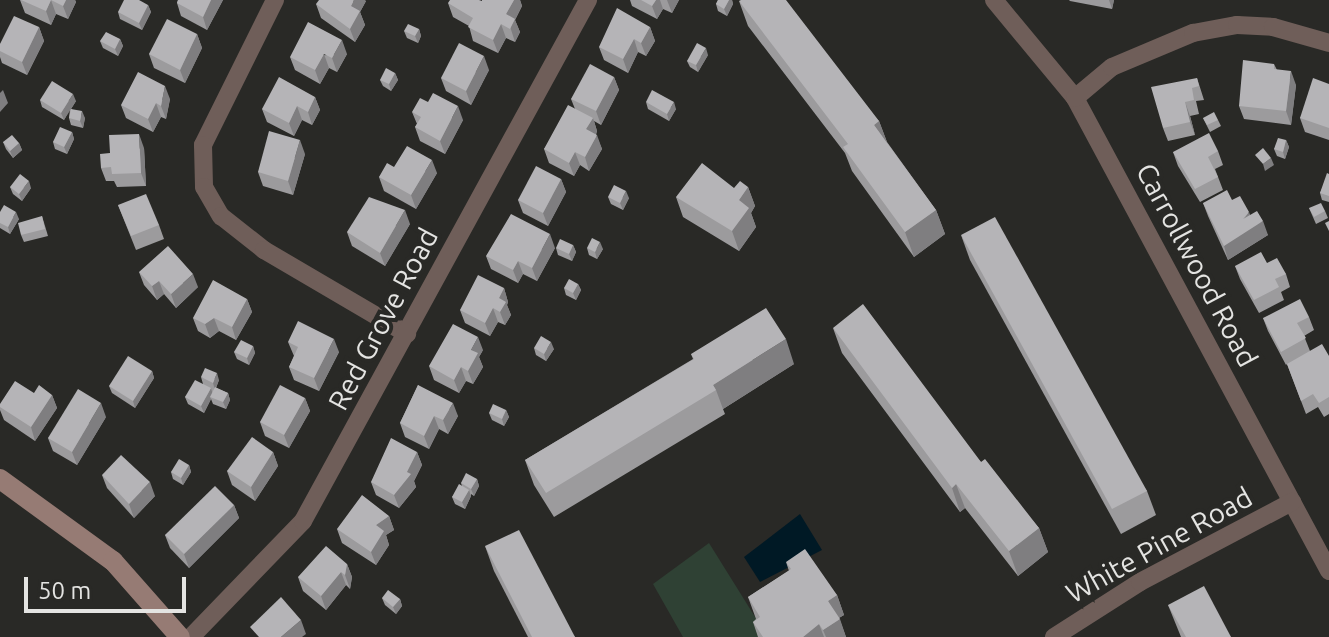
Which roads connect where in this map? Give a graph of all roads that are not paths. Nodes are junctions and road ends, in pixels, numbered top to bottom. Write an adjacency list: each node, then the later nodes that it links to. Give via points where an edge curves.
1 (275, 0): 6 (street, via 203,145 204,187 221,216 264,250)
2 (588, 0): 6 (street, Red Grove Road)
3 (994, 0): 5 (street, Carrollwood Road)
4 (1329, 43): 5 (street, via 1273,27 1237,25 1193,33 1112,67)
5 (1075, 98): 8 (street, Carrollwood Road)
6 (407, 334): 11 (street, Red Grove Road, via 303,521)
7 (0, 479): 10 (street, via 113,561)
8 (1292, 502): 9 (street, Carrollwood Road); 12 (street, White Pine Road, via 1140,582)
9 (1329, 571)
10 (180, 637)
11 (191, 637)
12 (1054, 637)

